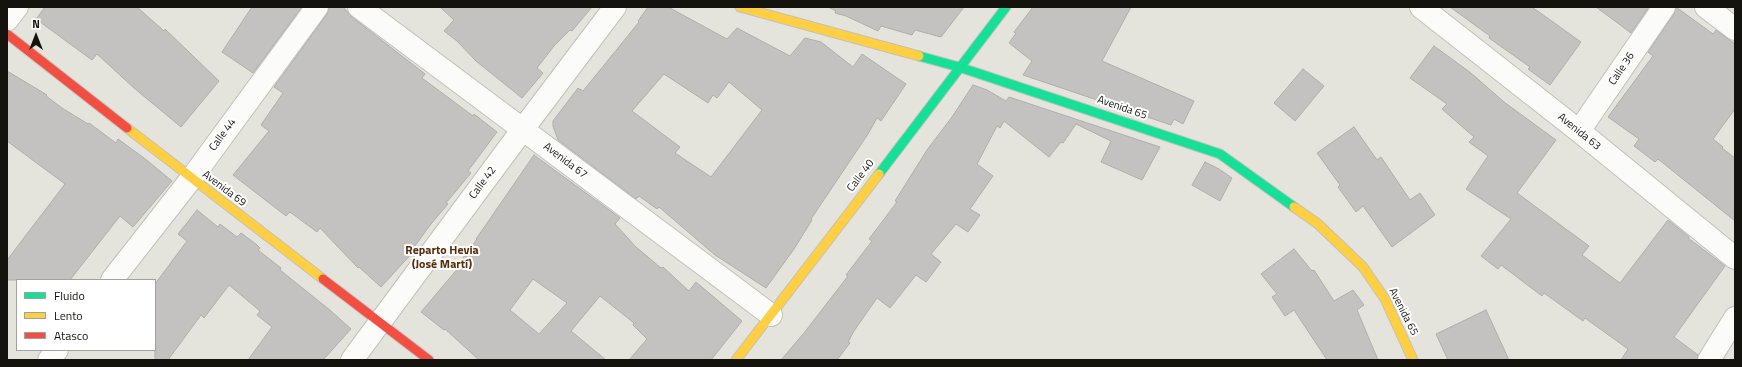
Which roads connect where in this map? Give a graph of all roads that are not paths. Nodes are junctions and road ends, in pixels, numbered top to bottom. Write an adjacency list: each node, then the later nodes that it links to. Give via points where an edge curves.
1 (17, 7): 10 (street)
2 (317, 7): 16 (street, Calle 44)
3 (359, 7): 14 (street, Avenida 67)
4 (615, 7): 14 (street, Calle 42)
5 (740, 7): 13 (street, Avenida 65)
6 (1006, 7): 13 (street, Calle 40)
7 (1421, 7): 15 (street, Avenida 63)
8 (1664, 7): 15 (street, Calle 36)
9 (1706, 7): 11 (street)
10 (7, 20)
11 (1735, 29)
12 (7, 34): 16 (street, Avenida 69)
13 (959, 67): 19 (street, Calle 40); 27 (street, Avenida 65, via 1220,154 1318,224 1363,267 1385,299)
14 (522, 129): 19 (street, Avenida 67); 21 (street, Calle 42)
15 (1579, 131): 17 (street, Avenida 63)
16 (191, 179): 18 (street, Calle 44); 21 (street, Avenida 69)
17 (1735, 258)
18 (113, 279)
19 (771, 315): 26 (street, Calle 40)
20 (1735, 318): 28 (street)
21 (380, 322): 24 (street, Calle 42); 25 (street, Avenida 69)
22 (55, 351): 23 (street)
23 (49, 360)
24 (352, 360)
25 (429, 360)
26 (736, 360)
27 (1413, 360)
28 (1709, 360)

